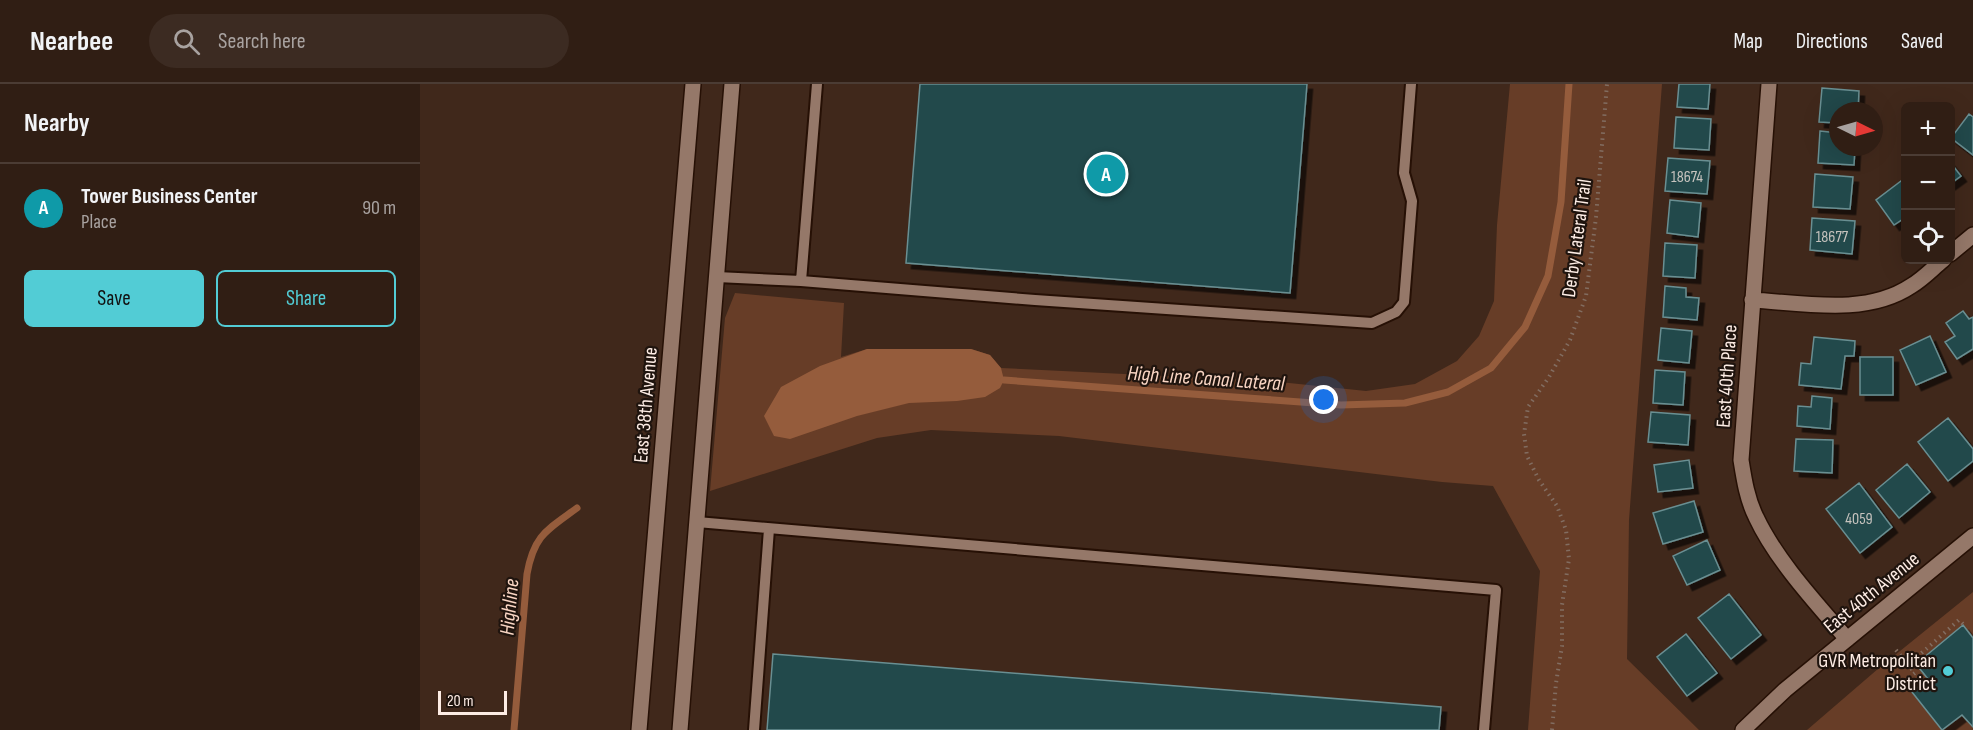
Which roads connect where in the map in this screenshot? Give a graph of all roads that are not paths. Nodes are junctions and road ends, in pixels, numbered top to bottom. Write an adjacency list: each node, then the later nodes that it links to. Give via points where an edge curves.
1 (693, 84): 16 (main road, East 38th Avenue)
2 (732, 84): 9 (main road)
3 (817, 84): 10 (lane)
4 (1410, 84): 10 (lane, via 1404,173 1412,201 1404,302 1396,312 1372,323)
5 (1768, 84): 11 (main road, East 40th Place)
6 (1973, 235): 7 (main road)
7 (1955, 250)
8 (1938, 264): 11 (main road, via 1911,286 1867,304)
9 (717, 277): 10 (lane); 12 (main road)
10 (801, 281)
11 (1752, 300): 15 (main road, East 40th Place, via 1741,460 1746,488 1755,516 1771,544)
12 (697, 522): 13 (lane); 17 (main road)
13 (769, 529): 18 (lane); 19 (lane, via 1496,590)
14 (1971, 540): 15 (main road, East 40th Avenue)
15 (1847, 639): 20 (main road, East 40th Avenue)
16 (639, 730)
17 (680, 730)
18 (754, 730)
19 (1484, 730)
20 (1743, 730)

